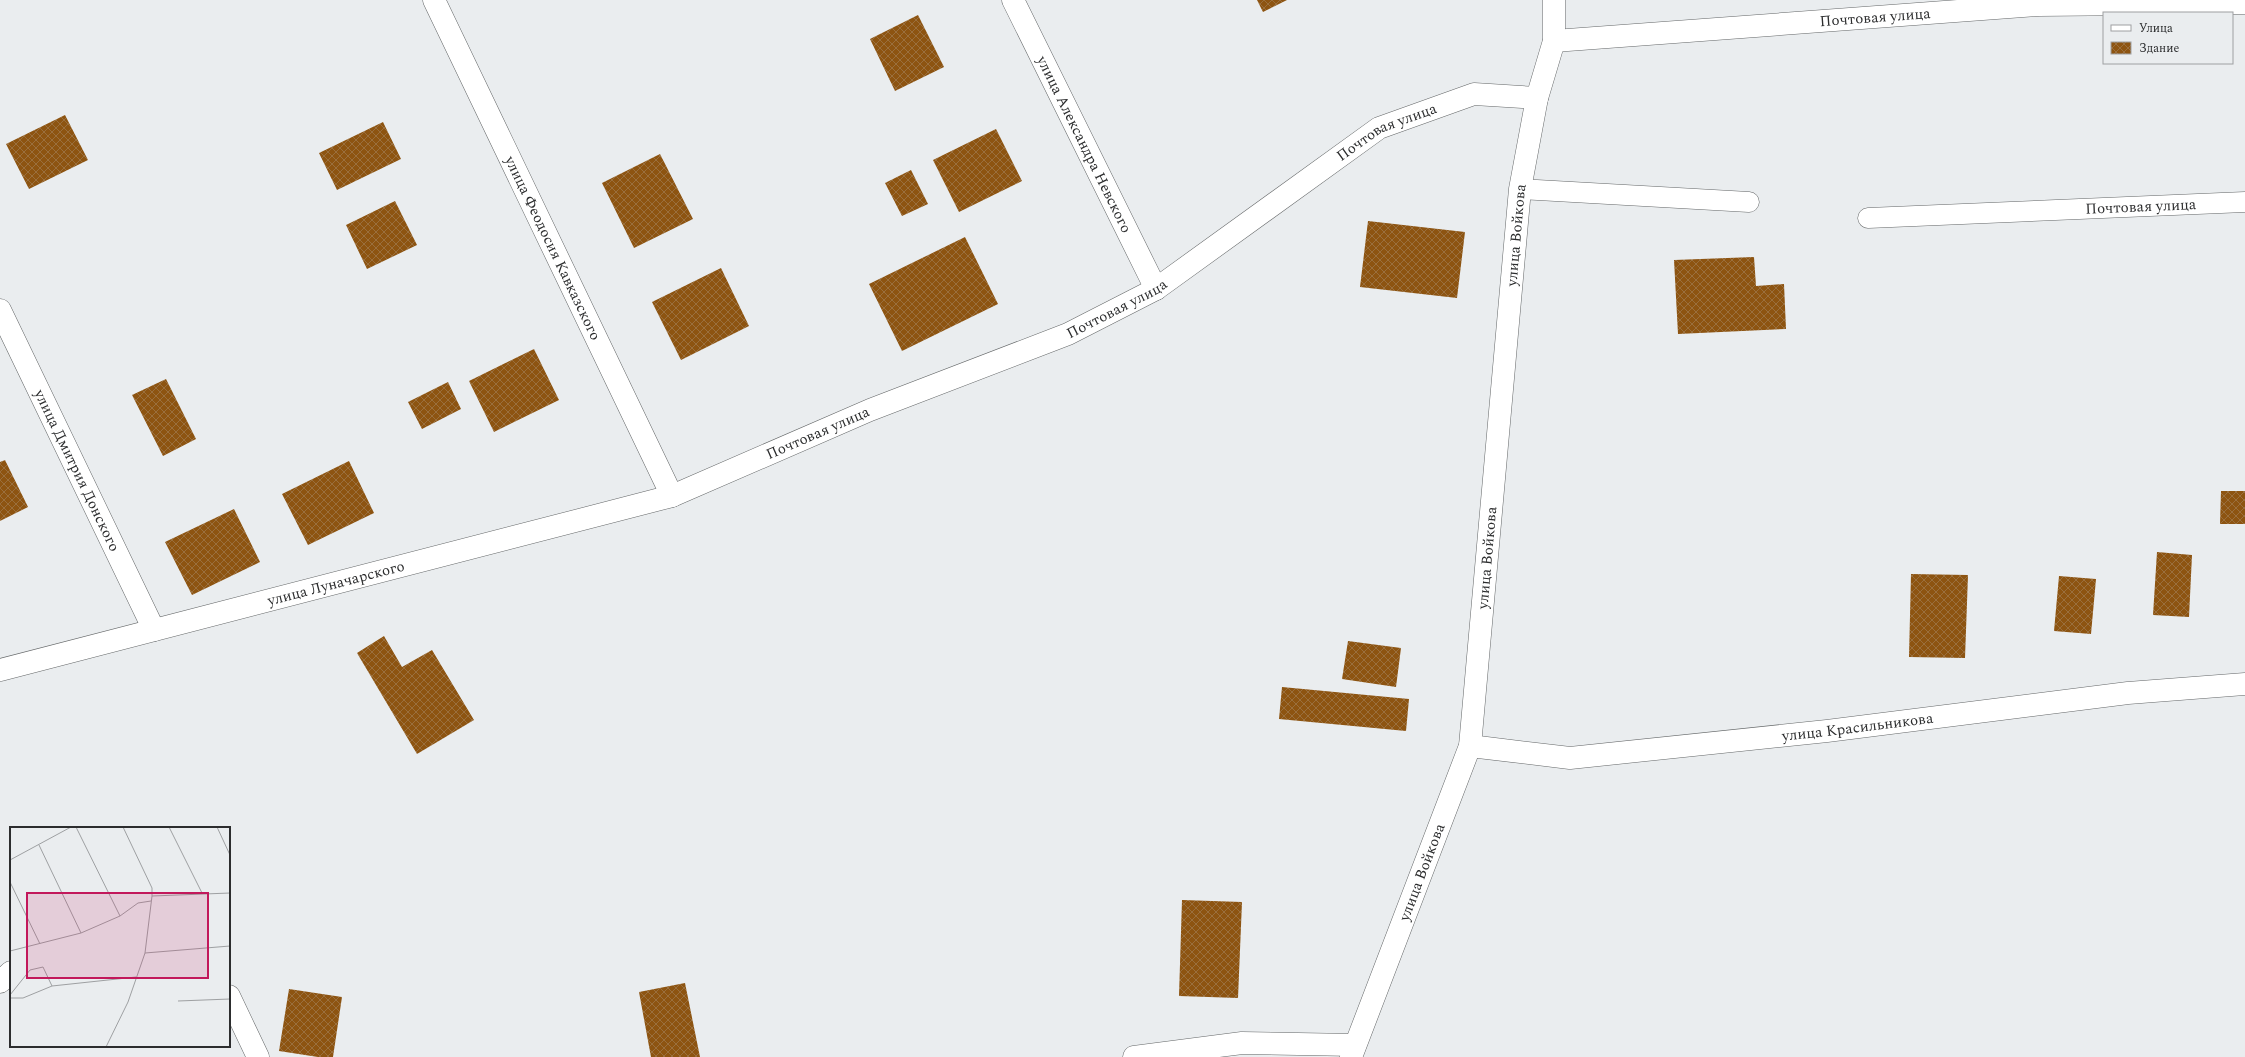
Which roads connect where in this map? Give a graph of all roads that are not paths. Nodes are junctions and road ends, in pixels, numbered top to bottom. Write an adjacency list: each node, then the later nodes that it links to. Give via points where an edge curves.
1 (434, 0): 14 (street, улица Феодосия Кавказского)
2 (1012, 0): 12 (street, улица Александра Невского)
3 (1554, 0): 6 (street, улица Войкова)
4 (2169, 3): 5 (street, Почтовая улица); 6 (street, Почтовая улица, via 2038,5)
5 (2245, 3)
6 (1554, 41): 7 (street, улица Войкова)
7 (1537, 98): 8 (street, улица Войкова); 12 (street, Почтовая улица, via 1474,94 1379,128)
8 (1520, 189): 9 (lane); 18 (street, улица Войкова)
9 (1749, 202)
10 (2245, 202): 11 (lane, Почтовая улица)
11 (1868, 218)
12 (1156, 289): 14 (street, Почтовая улица, via 1068,334 870,410)
13 (0, 310): 15 (street, улица Дмитрия Донского)
14 (672, 496): 15 (street, улица Луначарского)
15 (154, 630): 16 (street, улица Луначарского)
16 (0, 670)
17 (2245, 684): 18 (street, улица Красильникова, via 2128,693 1570,758)
18 (1470, 746): 22 (street, улица Войкова)
19 (10, 973): 20 (street)
20 (0, 982)
21 (230, 998): 23 (street)
22 (1353, 1051): 24 (street, via 1242,1044)
23 (258, 1057)
24 (1134, 1057)

